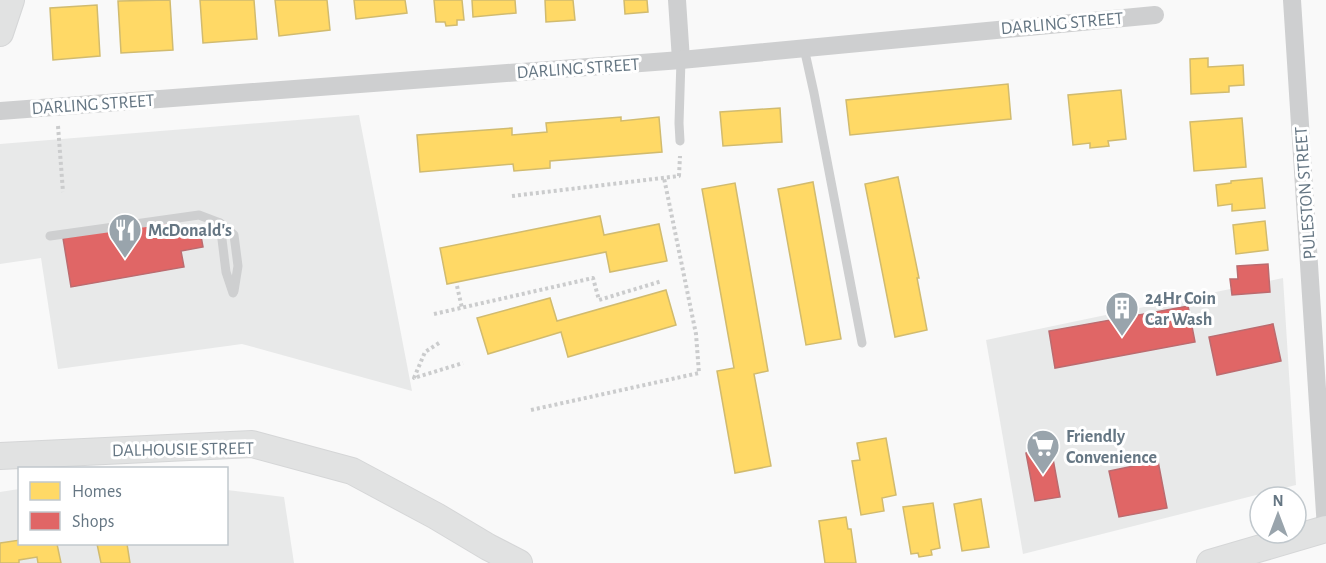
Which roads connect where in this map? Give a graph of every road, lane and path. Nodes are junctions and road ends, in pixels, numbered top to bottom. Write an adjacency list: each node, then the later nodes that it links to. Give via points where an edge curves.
1 (11, 0): 5 (main road)
2 (677, 0): 7 (street)
3 (1292, 0): 25 (street, PULESTON STREET)
4 (1155, 15): 6 (street, DARLING STREET)
5 (0, 33)
6 (804, 48): 7 (street, DARLING STREET); 21 (lane)
7 (681, 60): 8 (street, DARLING STREET); 10 (lane)
8 (57, 107): 9 (street, DARLING STREET); 12 (path)
9 (0, 111)
10 (680, 141): 11 (path, via 679,176)
11 (664, 178): 13 (path); 23 (path, via 696,334 699,373)
12 (63, 192)
13 (512, 196)
14 (50, 237): 17 (lane, via 198,215 220,223 226,272)
15 (662, 281): 18 (path, via 599,300 593,278)
16 (457, 286): 18 (path)
17 (233, 293)
18 (462, 308): 19 (path)
19 (434, 314)
20 (439, 343): 22 (path, via 425,352 414,378)
21 (862, 343)
22 (463, 363)
23 (531, 410)
24 (0, 456): 26 (main road, DALHOUSIE STREET, via 252,444 352,471 436,516)
25 (1326, 529): 28 (main road)
26 (493, 555): 27 (main road, DALHOUSIE STREET)
27 (519, 563)
28 (1210, 563)

